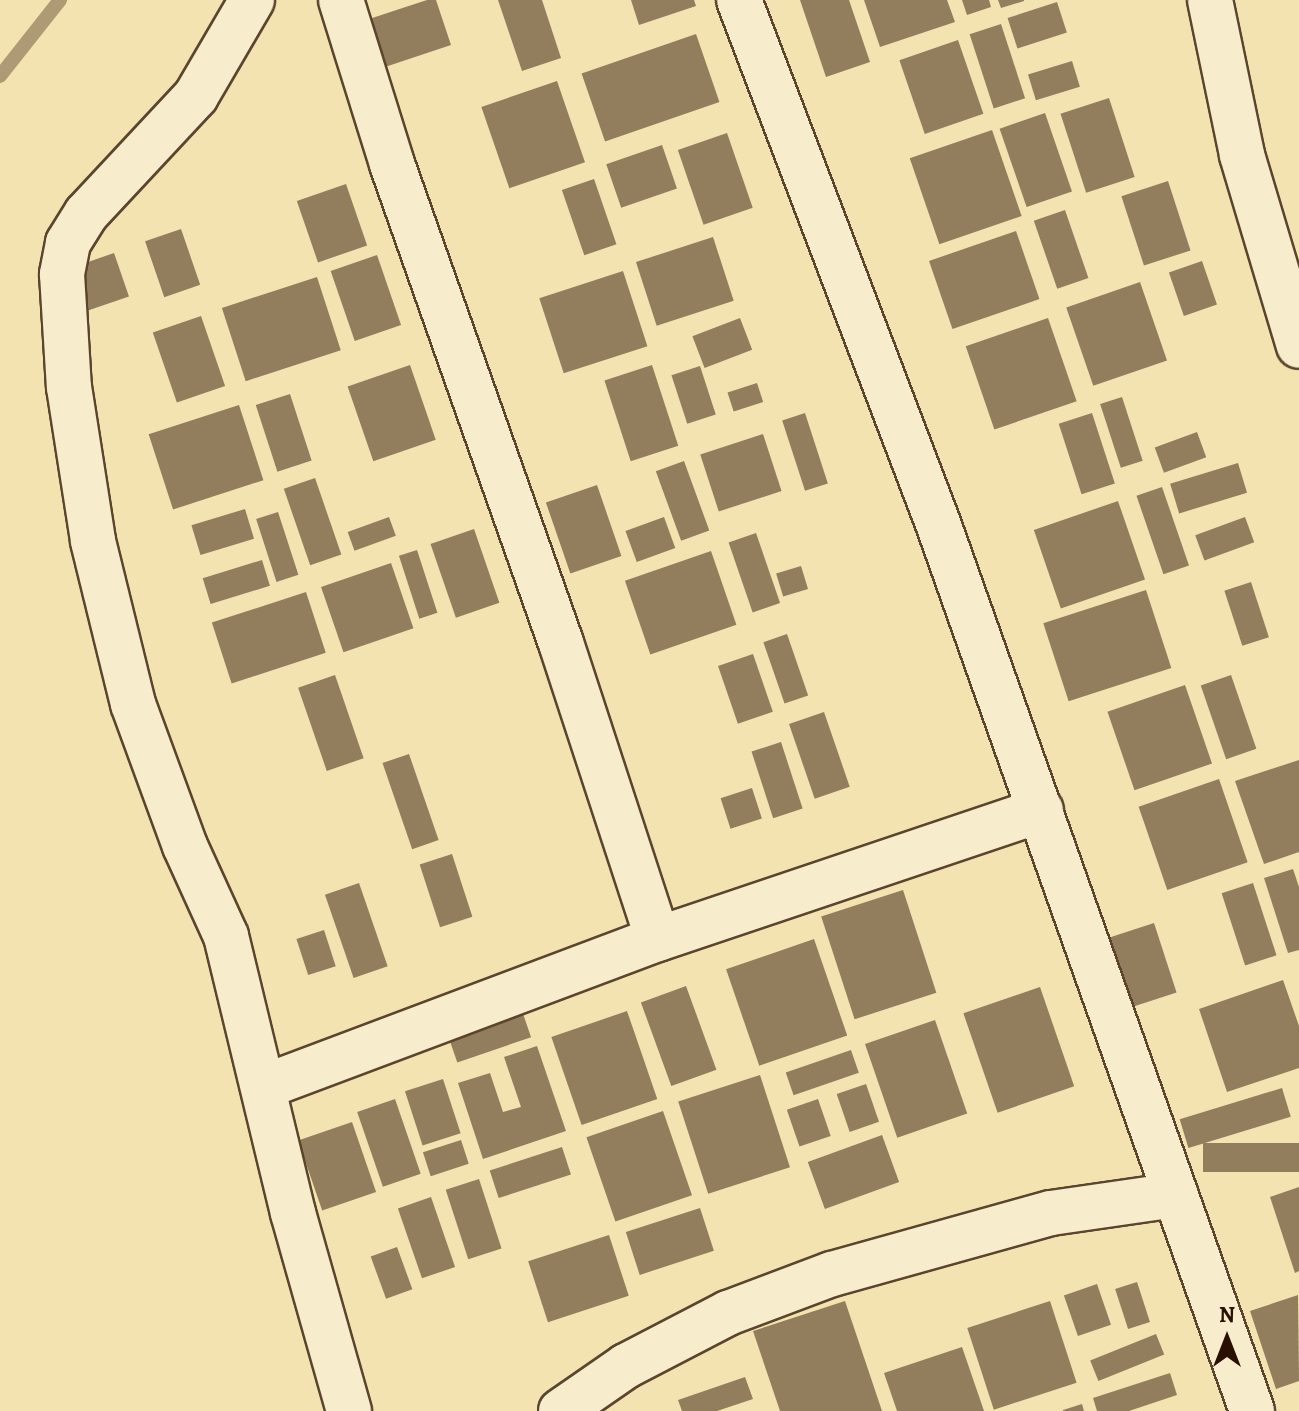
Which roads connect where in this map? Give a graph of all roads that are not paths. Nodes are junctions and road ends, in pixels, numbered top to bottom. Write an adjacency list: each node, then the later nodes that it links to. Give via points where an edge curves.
1 (252, 0): 8 (street, via 196,96 86,214 68,243 62,274 72,403 93,541 133,704 185,846 226,936)
2 (341, 0): 7 (street, via 392,164 561,643)
3 (739, 0): 6 (street)
4 (1210, 0): 5 (street, via 1242,155)
5 (1299, 346)
6 (1041, 810): 7 (street); 9 (street)
7 (658, 939): 8 (street)
8 (266, 1086): 10 (street, via 297,1226)
9 (1176, 1195): 11 (street, via 1051,1213 832,1274 728,1313 626,1366); 12 (street)
10 (349, 1411)
11 (561, 1411)
12 (1252, 1411)

